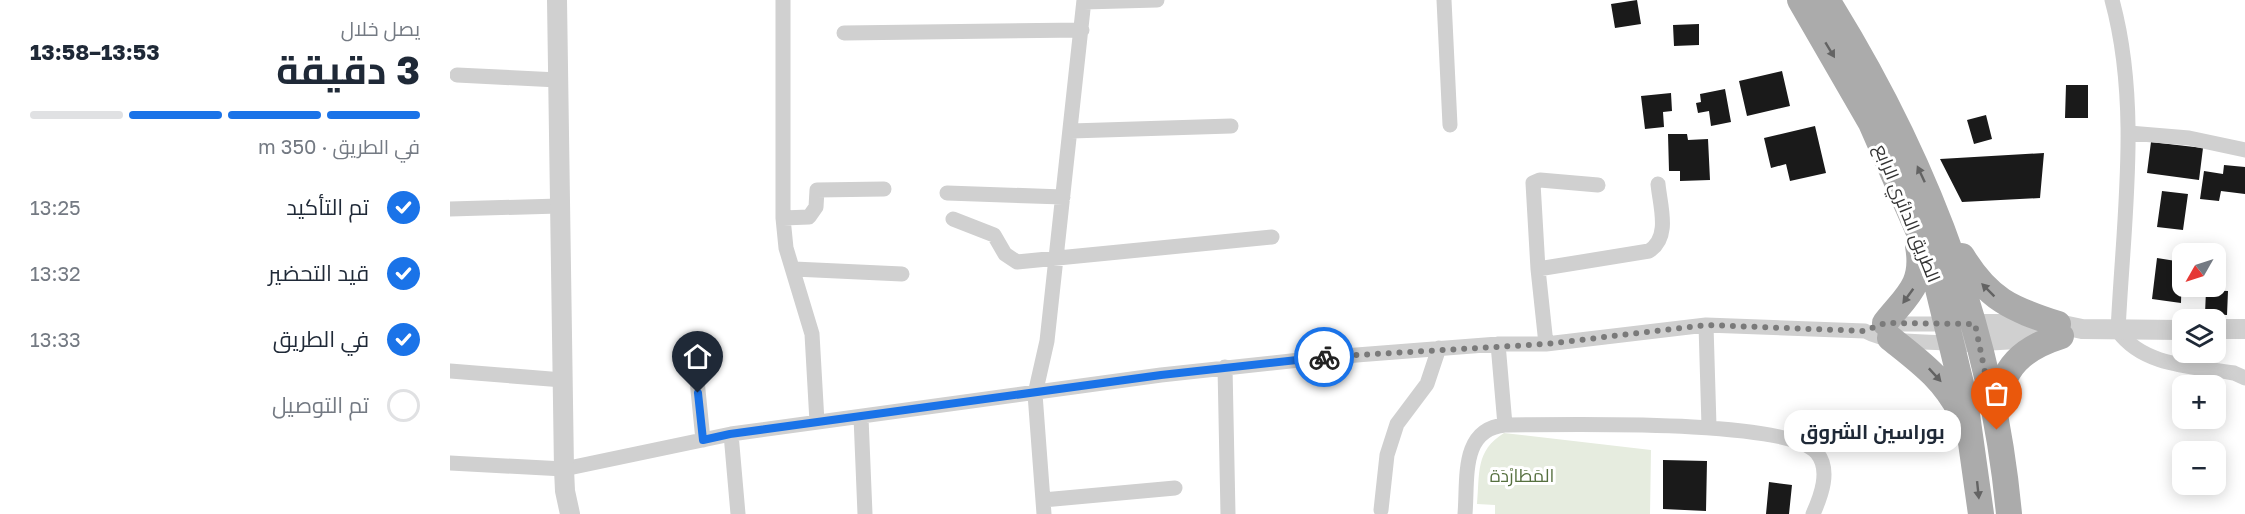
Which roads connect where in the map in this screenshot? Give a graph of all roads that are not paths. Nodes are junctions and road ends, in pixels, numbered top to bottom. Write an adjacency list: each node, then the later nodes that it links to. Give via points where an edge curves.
1 (557, 0): 12 (street)
2 (783, 0): 25 (street)
3 (1157, 0): 8 (street)
4 (1444, 0): 13 (street)
5 (1800, 0): 26 (main road, الطريق الدائري الرابع, one-way to 26)
6 (1827, 0): 26 (main road, الطريق الدائري الرابع, one-way to 6, via 1923,179 1869,68)
7 (2112, 0): 16 (street, via 2124,57)
8 (1084, 1): 9 (street)
9 (1082, 30): 10 (street); 15 (street)
10 (844, 33)
11 (457, 75): 12 (street)
12 (558, 80): 23 (street)
13 (1450, 125)
14 (1232, 126): 15 (street)
15 (1071, 130): 22 (street)
16 (2129, 133): 17 (street, via 2189,138); 39 (street)
17 (2245, 150)
18 (1658, 184): 31 (street, via 1663,232 1656,247)
19 (1598, 185): 31 (street, via 1540,180 1533,183)
20 (884, 189): 25 (street, via 817,190 816,207 809,217)
21 (947, 193): 22 (street)
22 (1063, 197): 29 (street)
23 (559, 206): 24 (street); 49 (street)
24 (450, 209)
25 (783, 218): 30 (street, via 786,248)
26 (1927, 218): 36 (main road, one-way to 26, via 2002,303); 38 (main road, one-way to 38, via 1919,276 1913,290); 40 (main road, الطريق الدائري الرابع, via 1931,260); 41 (main road, الطريق الدائري الرابع)
27 (953, 219): 29 (street, via 994,235 1005,254 1017,262)
28 (1272, 237): 29 (street)
29 (1055, 257): 50 (street, via 1047,341)
30 (794, 269): 32 (street); 52 (street, via 812,334)
31 (1538, 269): 42 (street)
32 (902, 274)
33 (1706, 325): 38 (street); 42 (street); 54 (street)
34 (2226, 329): 35 (street)
35 (2245, 329)
36 (2067, 330): 39 (street); 41 (street); 55 (main road, via 2023,353 2006,372)
37 (2172, 330): 39 (street)
38 (1880, 331): 40 (street); 58 (main road, one-way to 58, via 1915,355 1944,386 1965,421)
39 (2118, 331): 48 (street, via 2126,342 2154,359)
40 (1948, 333): 41 (street); 58 (main road, الطريق الدائري الرابع)
41 (1977, 333): 55 (main road, الطريق الدائري الرابع)
42 (1546, 344): 43 (street)
43 (1498, 345): 44 (street); 53 (street)
44 (1439, 348): 45 (street); 63 (street, via 1426,384 1397,424 1387,455)
45 (1225, 367): 50 (street); 67 (street)
46 (696, 370): 57 (street)
47 (450, 371): 49 (street)
48 (2245, 378)
49 (563, 380): 60 (street)
50 (1035, 394): 51 (street); 62 (street)
51 (861, 417): 52 (street); 66 (street)
52 (817, 422): 56 (street)
53 (1505, 425): 54 (street); 68 (street, via 1491,426 1478,435 1471,448)
54 (1709, 426): 69 (street, via 1795,441 1813,448 1824,467)
55 (1997, 430): 71 (main road, الطريق الدائري الرابع)
56 (730, 434): 57 (street); 65 (street)
57 (703, 440): 60 (street)
58 (1973, 445): 70 (main road, الطريق الدائري الرابع, one-way to 70)
59 (450, 463): 60 (street)
60 (564, 470): 64 (street)
61 (1175, 488): 62 (street)
62 (1043, 507)
63 (1381, 510)
64 (570, 514)
65 (738, 514)
66 (865, 514)
67 (1228, 514)
68 (1465, 514)
69 (1813, 514)
70 (1981, 514)
71 (2009, 514)

